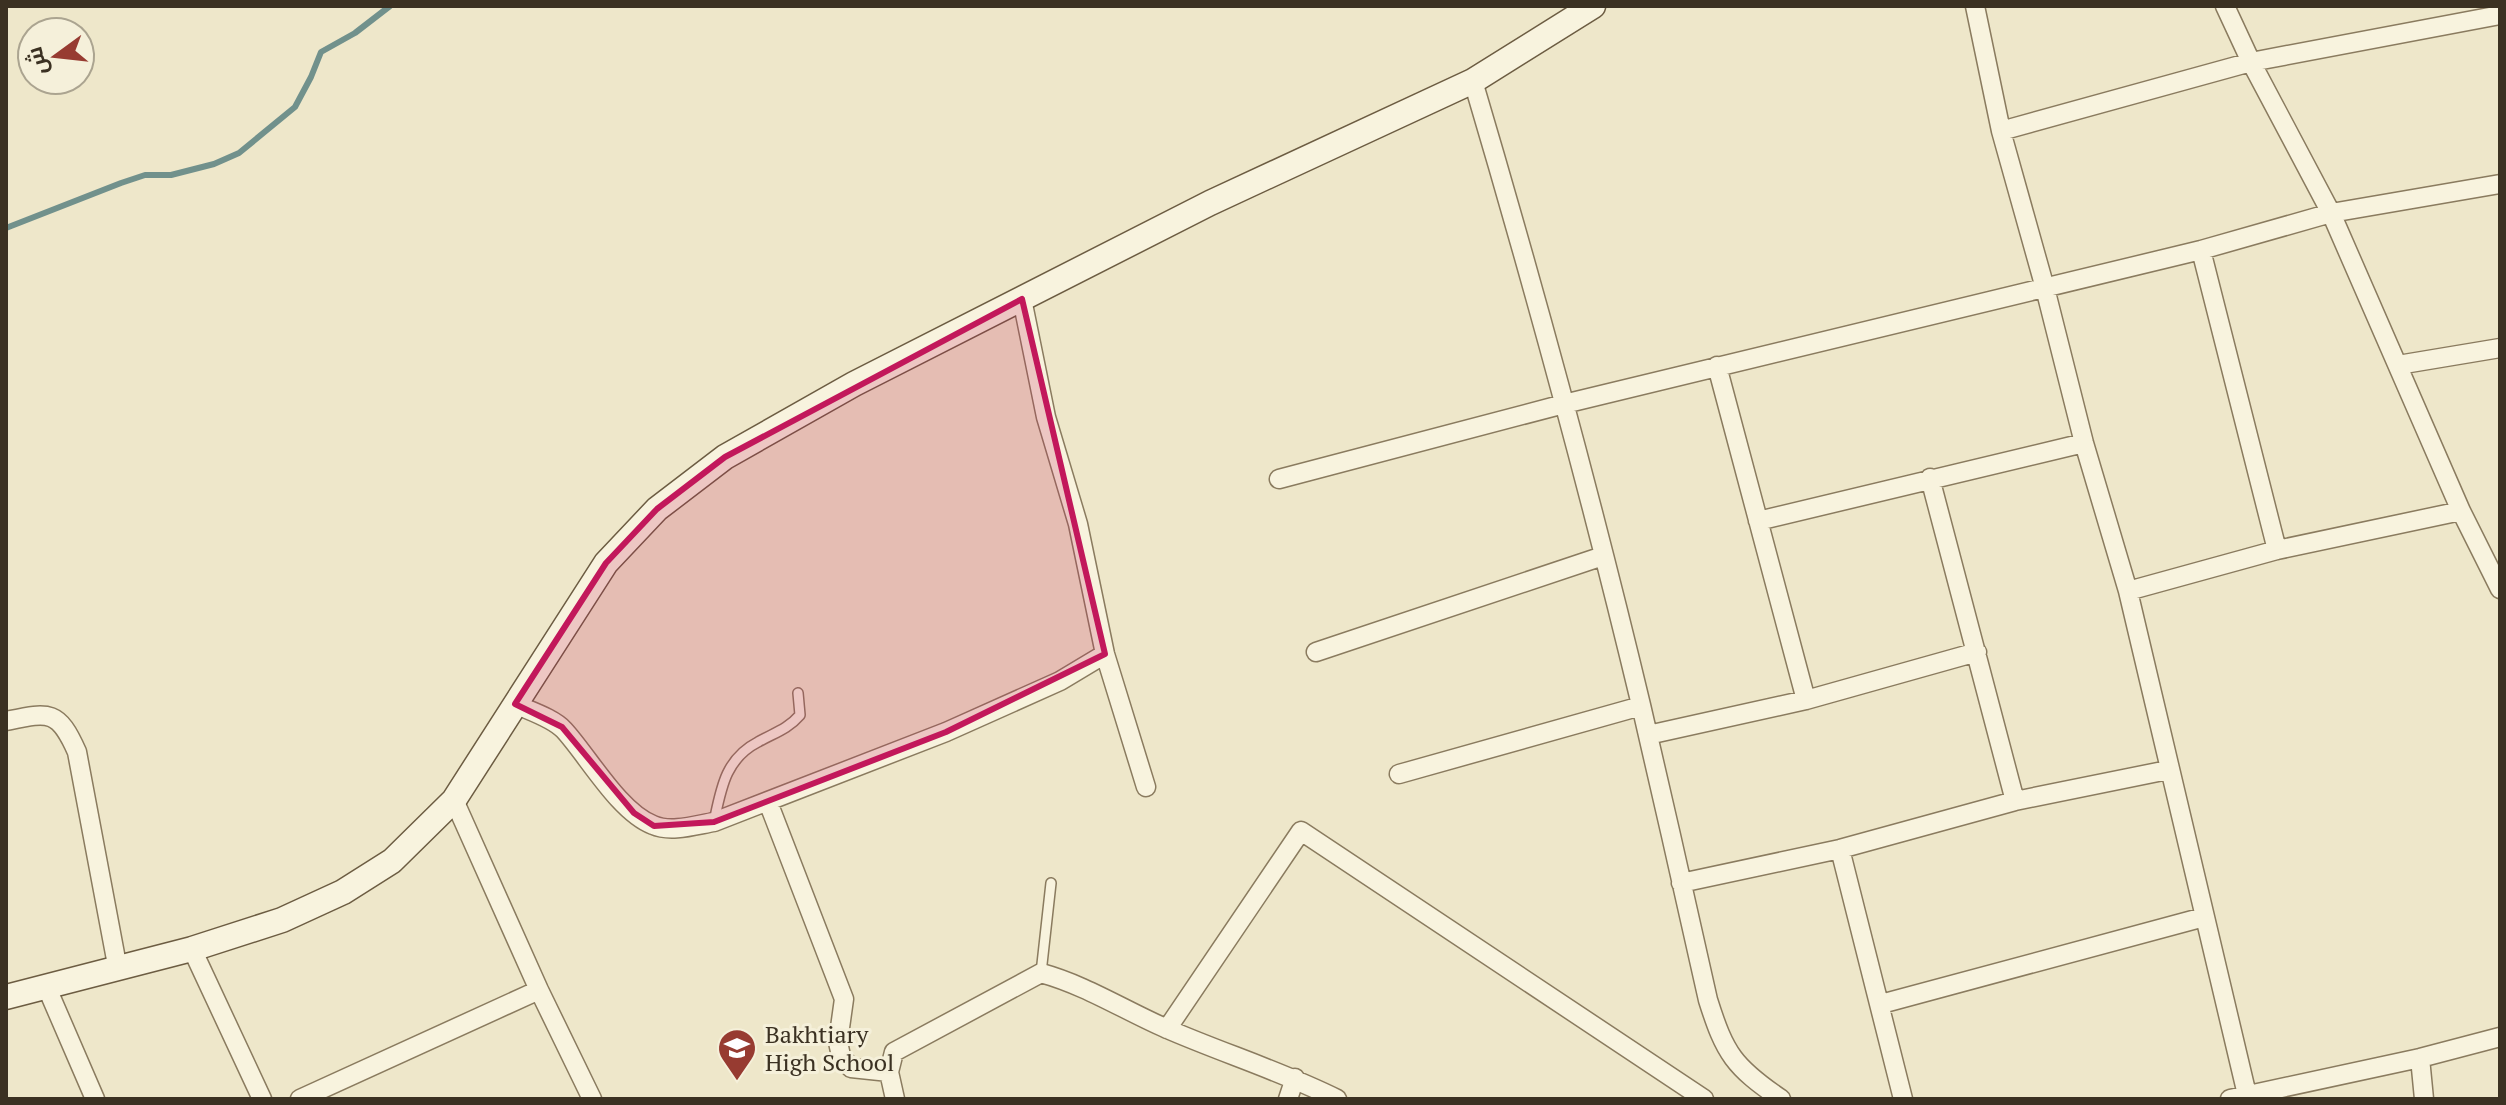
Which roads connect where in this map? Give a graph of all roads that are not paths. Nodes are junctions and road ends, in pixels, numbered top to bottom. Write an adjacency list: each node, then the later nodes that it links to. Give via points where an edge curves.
1 (1593, 6): 6 (main road)
2 (1975, 6): 7 (street)
3 (2225, 6): 5 (street)
4 (2500, 15): 5 (street)
5 (2251, 62): 7 (street); 9 (street)
6 (1473, 81): 12 (main road, via 1210,203); 16 (street)
7 (2001, 131): 11 (street)
8 (2500, 184): 9 (street)
9 (2331, 213): 10 (street); 14 (street)
10 (2201, 250): 11 (street); 22 (street)
11 (2045, 288): 15 (street); 17 (street)
12 (1022, 299): 28 (street); 31 (main road, via 738,450 657,509 606,563)
13 (2500, 348): 14 (street)
14 (2398, 365): 20 (street)
15 (1717, 366): 16 (street); 21 (street)
16 (1564, 404): 19 (street); 23 (street)
17 (2084, 443): 18 (street); 25 (street)
18 (1930, 478): 21 (street); 27 (street)
19 (1279, 479)
20 (2461, 511): 22 (street); 24 (street)
21 (1758, 521): 30 (street)
22 (2277, 550): 25 (street)
23 (1603, 556): 26 (street); 32 (street)
24 (2500, 589)
25 (2128, 591): 35 (street)
26 (1316, 652)
27 (1977, 652): 30 (street); 39 (street)
28 (1105, 654): 37 (street); 40 (street, via 1060,681 960,726)
29 (798, 693): 41 (lane, via 800,715 789,727 734,759)
30 (1806, 700): 34 (street)
31 (515, 704): 38 (main road); 41 (street, via 562,727 634,813 654,826)
32 (1641, 706): 34 (street); 36 (street)
33 (6, 721): 47 (street, via 47,715 67,729 77,752)
34 (1648, 735): 44 (street)
35 (2168, 770): 39 (street); 45 (street)
36 (1399, 774)
37 (1146, 787)
38 (454, 800): 46 (main road, via 392,861 343,892 282,920); 50 (street)
39 (2015, 801): 42 (street)
40 (768, 802): 41 (street); 56 (street, via 844,999 841,1056 851,1068)
41 (714, 822)
42 (1840, 849): 44 (street); 52 (street)
43 (1051, 883): 48 (lane)
44 (1681, 883): 67 (street, via 1720,1038 1750,1078)
45 (2204, 917): 52 (street); 58 (street)
46 (192, 949): 47 (main road); 60 (street)
47 (118, 970): 49 (main road)
48 (1041, 973): 53 (street); 56 (street, via 894,1052)
49 (47, 988): 51 (main road); 59 (street)
50 (539, 990): 61 (street); 62 (street)
51 (6, 997)
52 (1881, 1004): 68 (street)
53 (1167, 1029): 57 (street); 66 (street, via 1301,831)
54 (2500, 1037): 55 (street)
55 (2420, 1058): 58 (street); 69 (street)
56 (889, 1072): 63 (street)
57 (1295, 1078): 64 (street); 65 (street)
58 (2242, 1098)
59 (95, 1099)
60 (262, 1099)
61 (300, 1099)
62 (592, 1099)
63 (895, 1099)
64 (1288, 1099)
65 (1337, 1099)
66 (1704, 1099)
67 (1781, 1099)
68 (1903, 1099)
69 (2424, 1099)

